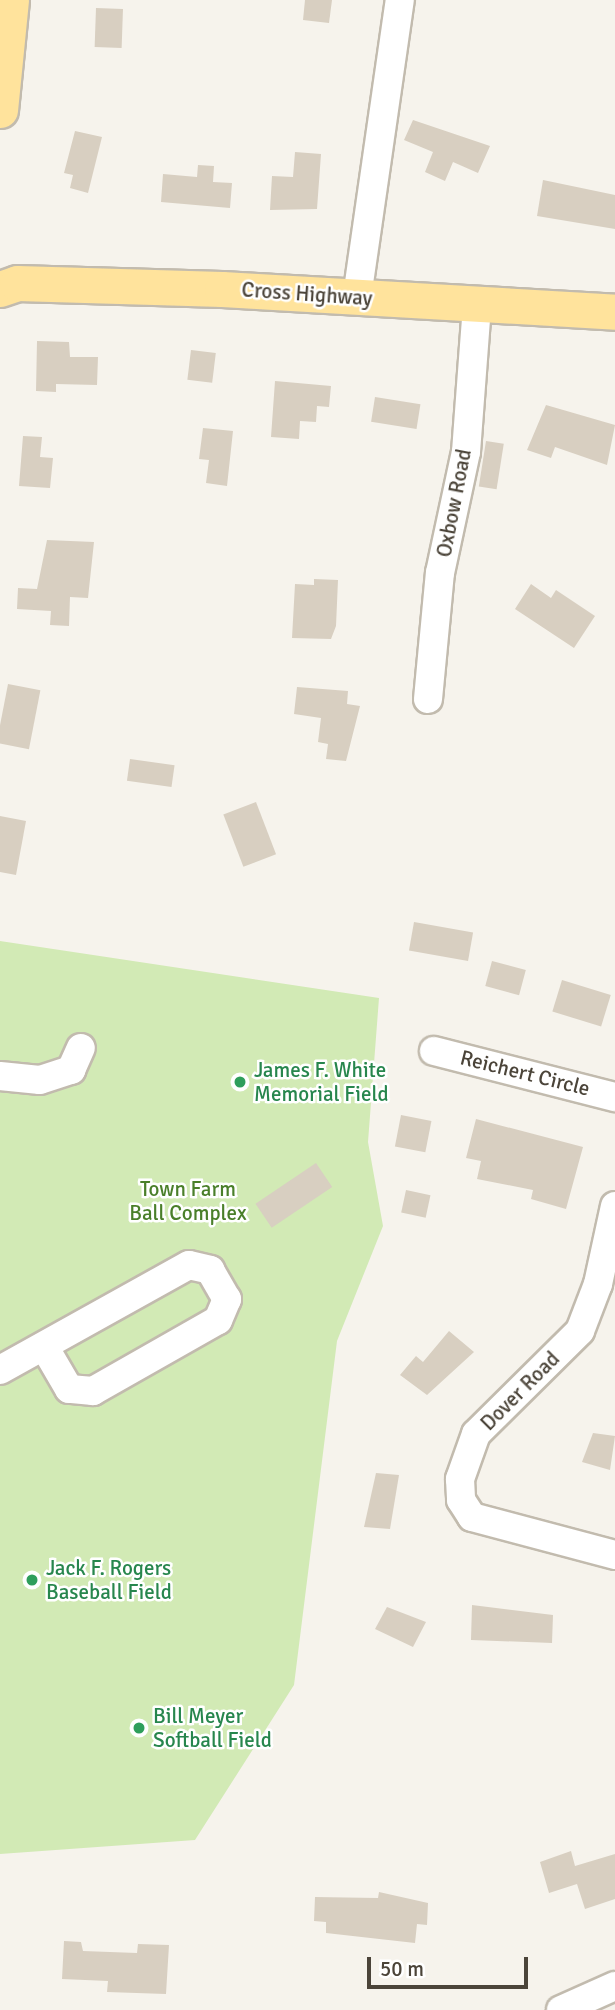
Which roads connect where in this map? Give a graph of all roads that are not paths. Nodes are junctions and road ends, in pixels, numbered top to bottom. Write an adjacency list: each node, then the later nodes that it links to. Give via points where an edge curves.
1 (11, 0): 3 (main road)
2 (400, 0): 5 (street)
3 (0, 110)
4 (0, 289): 5 (main road, Cross Highway, via 17,283)
5 (357, 297): 6 (main road, Cross Highway)
6 (477, 305): 7 (main road, Cross Highway); 8 (street, Oxbow Road, via 464,464 440,573)
7 (615, 312)
8 (428, 699)
9 (81, 1048): 11 (street, via 71,1070 40,1080)
10 (434, 1051): 12 (street, Reichert Circle)
11 (0, 1076)
12 (615, 1097)
13 (615, 1206): 16 (street, Dover Road, via 598,1284 580,1331 476,1434 460,1479 461,1500 472,1517)
14 (45, 1348): 14 (street, via 190,1265 210,1270 227,1299 218,1320 93,1391 69,1389); 15 (street)
15 (0, 1370)
16 (615, 1555)
17 (615, 1986): 18 (street)
18 (561, 2010)

